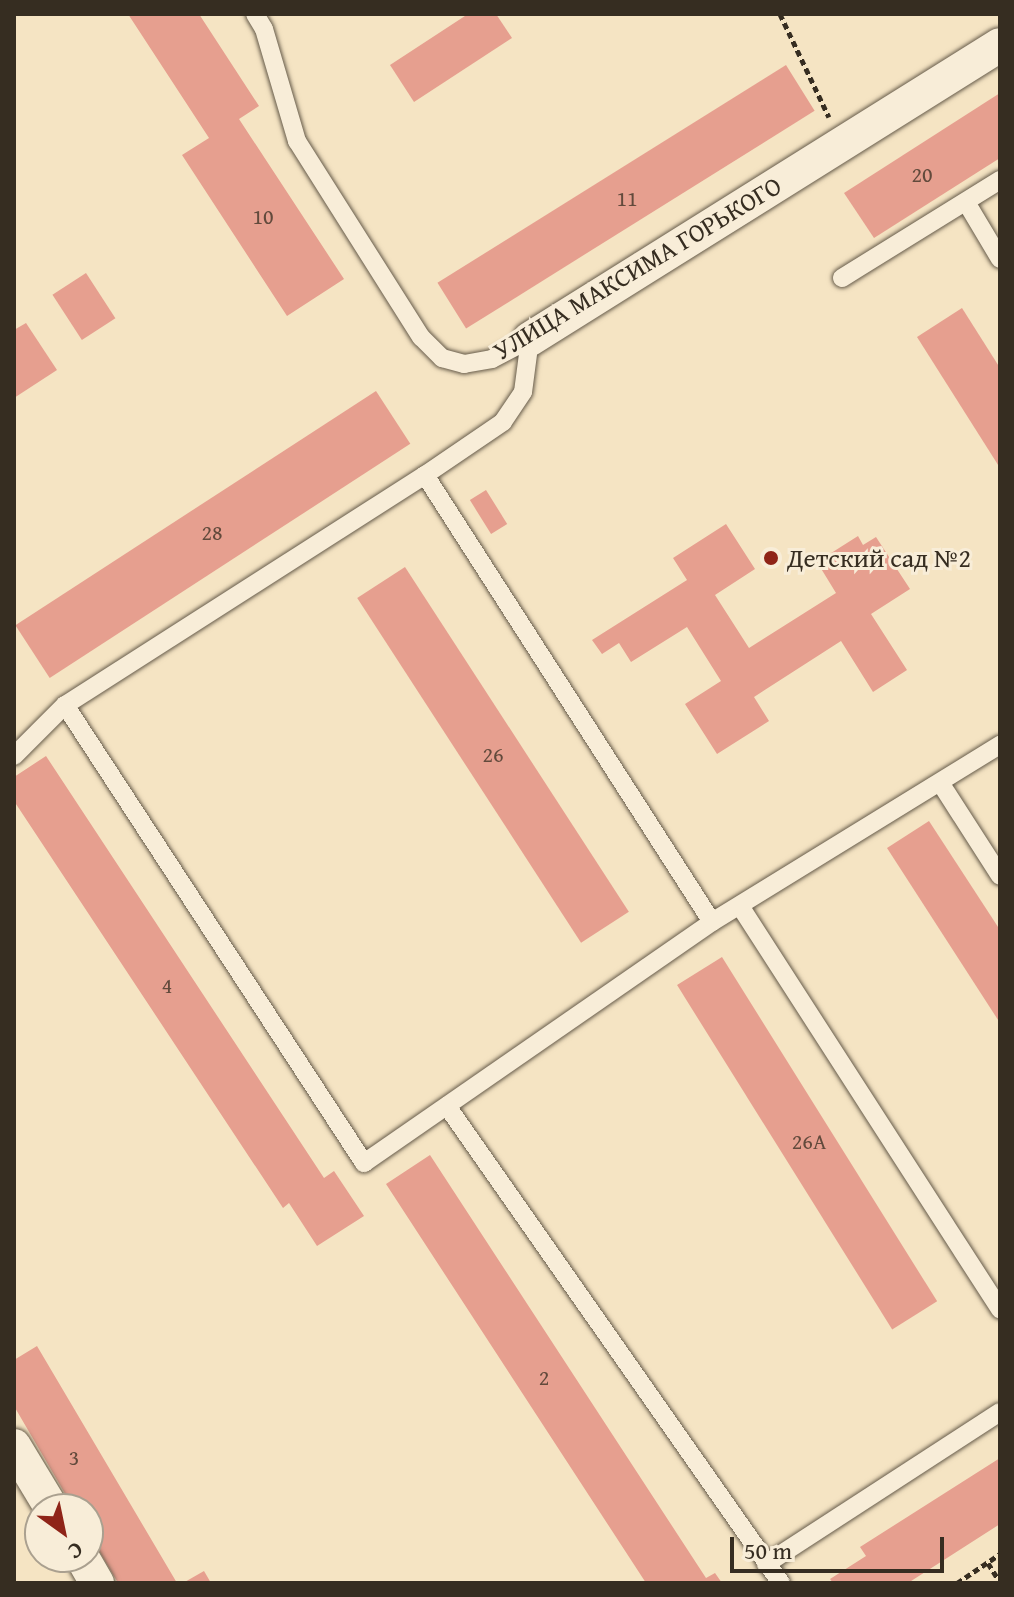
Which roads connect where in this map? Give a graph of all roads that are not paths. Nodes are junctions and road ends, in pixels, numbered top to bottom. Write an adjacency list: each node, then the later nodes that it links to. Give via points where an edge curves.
1 (255, 14): 7 (lane, УЛИЦА МАКСИМА ГОРЬКОГО, via 297,141 421,337 442,358 464,364 492,359)
2 (1000, 45): 7 (street, УЛИЦА МАКСИМА ГОРЬКОГО)
3 (1000, 180): 4 (lane)
4 (966, 202): 5 (lane); 6 (lane)
5 (1000, 259)
6 (842, 278)
7 (530, 339): 8 (lane, via 523,392 503,422)
8 (425, 475): 9 (lane); 15 (lane)
9 (65, 705): 11 (lane); 16 (lane, via 364,1163)
10 (1000, 745): 12 (lane)
11 (14, 756)
12 (941, 784): 13 (lane); 14 (lane)
13 (1000, 876)
14 (740, 906): 15 (lane); 17 (lane)
15 (712, 922): 16 (lane)
16 (447, 1106): 21 (lane)
17 (1000, 1310)
18 (1000, 1412): 21 (lane)
19 (14, 1446): 20 (street)
20 (42, 1493)
21 (766, 1564): 22 (lane)
22 (781, 1583)

